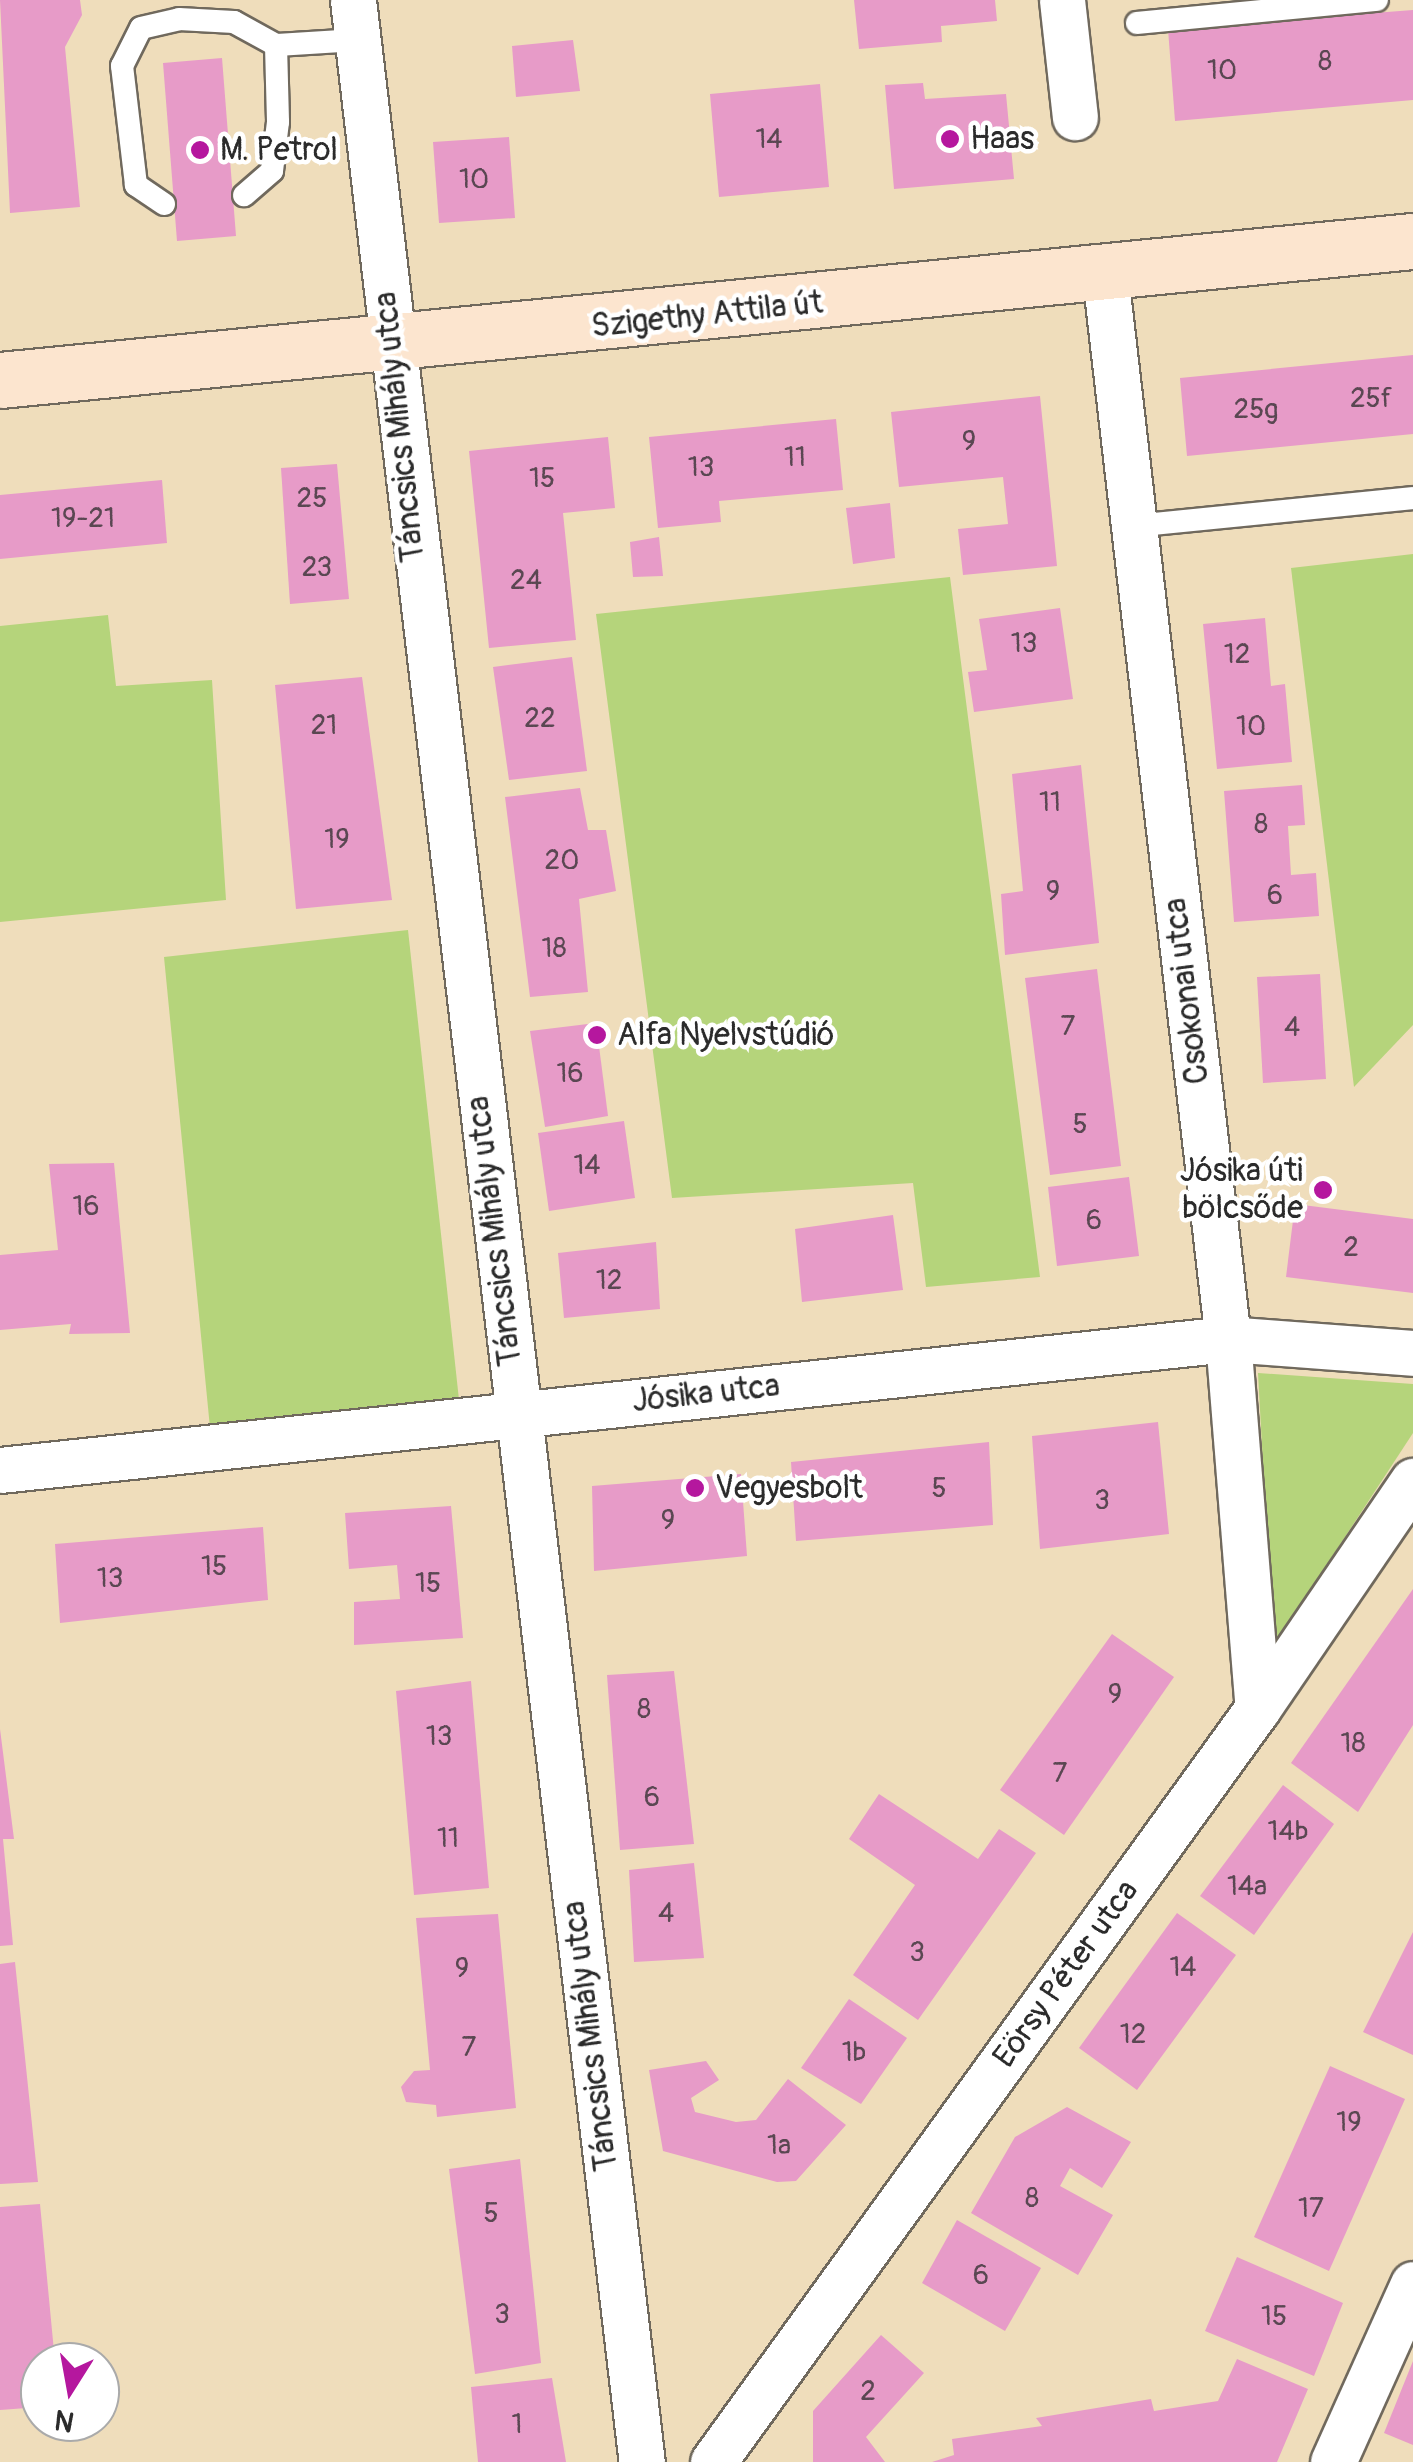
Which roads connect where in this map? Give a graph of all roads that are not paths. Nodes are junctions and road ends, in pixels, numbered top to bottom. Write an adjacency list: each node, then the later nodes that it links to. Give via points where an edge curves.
1 (1062, 0): 6 (street)
2 (1377, 0): 4 (lane)
3 (356, 20): 5 (lane); 11 (street, Táncsics Mihály utca)
4 (1137, 22)
5 (276, 46): 7 (lane, via 272,171); 8 (lane, via 234,22 179,18 141,28 122,66 136,185)
6 (1075, 117)
7 (244, 195)
8 (164, 204)
9 (1413, 241): 10 (street, Szigethy Attila út)
10 (1105, 275): 11 (street, Szigethy Attila út); 14 (street, Csokonai utca)
11 (391, 347): 12 (street, Szigethy Attila út); 17 (street, Táncsics Mihály utca)
12 (0, 380)
13 (1413, 498): 14 (lane)
14 (1133, 526): 15 (street, Csokonai utca)
15 (1228, 1340): 16 (street, Jósika utca); 17 (street, Jósika utca); 20 (street, Csokonai utca)
16 (1413, 1353)
17 (518, 1414): 18 (street, Jósika utca); 22 (street, Táncsics Mihály utca)
18 (0, 1470)
19 (1413, 1481): 20 (street, Eörsy Péter utca)
20 (1258, 1708): 23 (street, Eörsy Péter utca)
21 (1413, 2284): 24 (street)
22 (642, 2462)
23 (712, 2462)
24 (1333, 2462)

